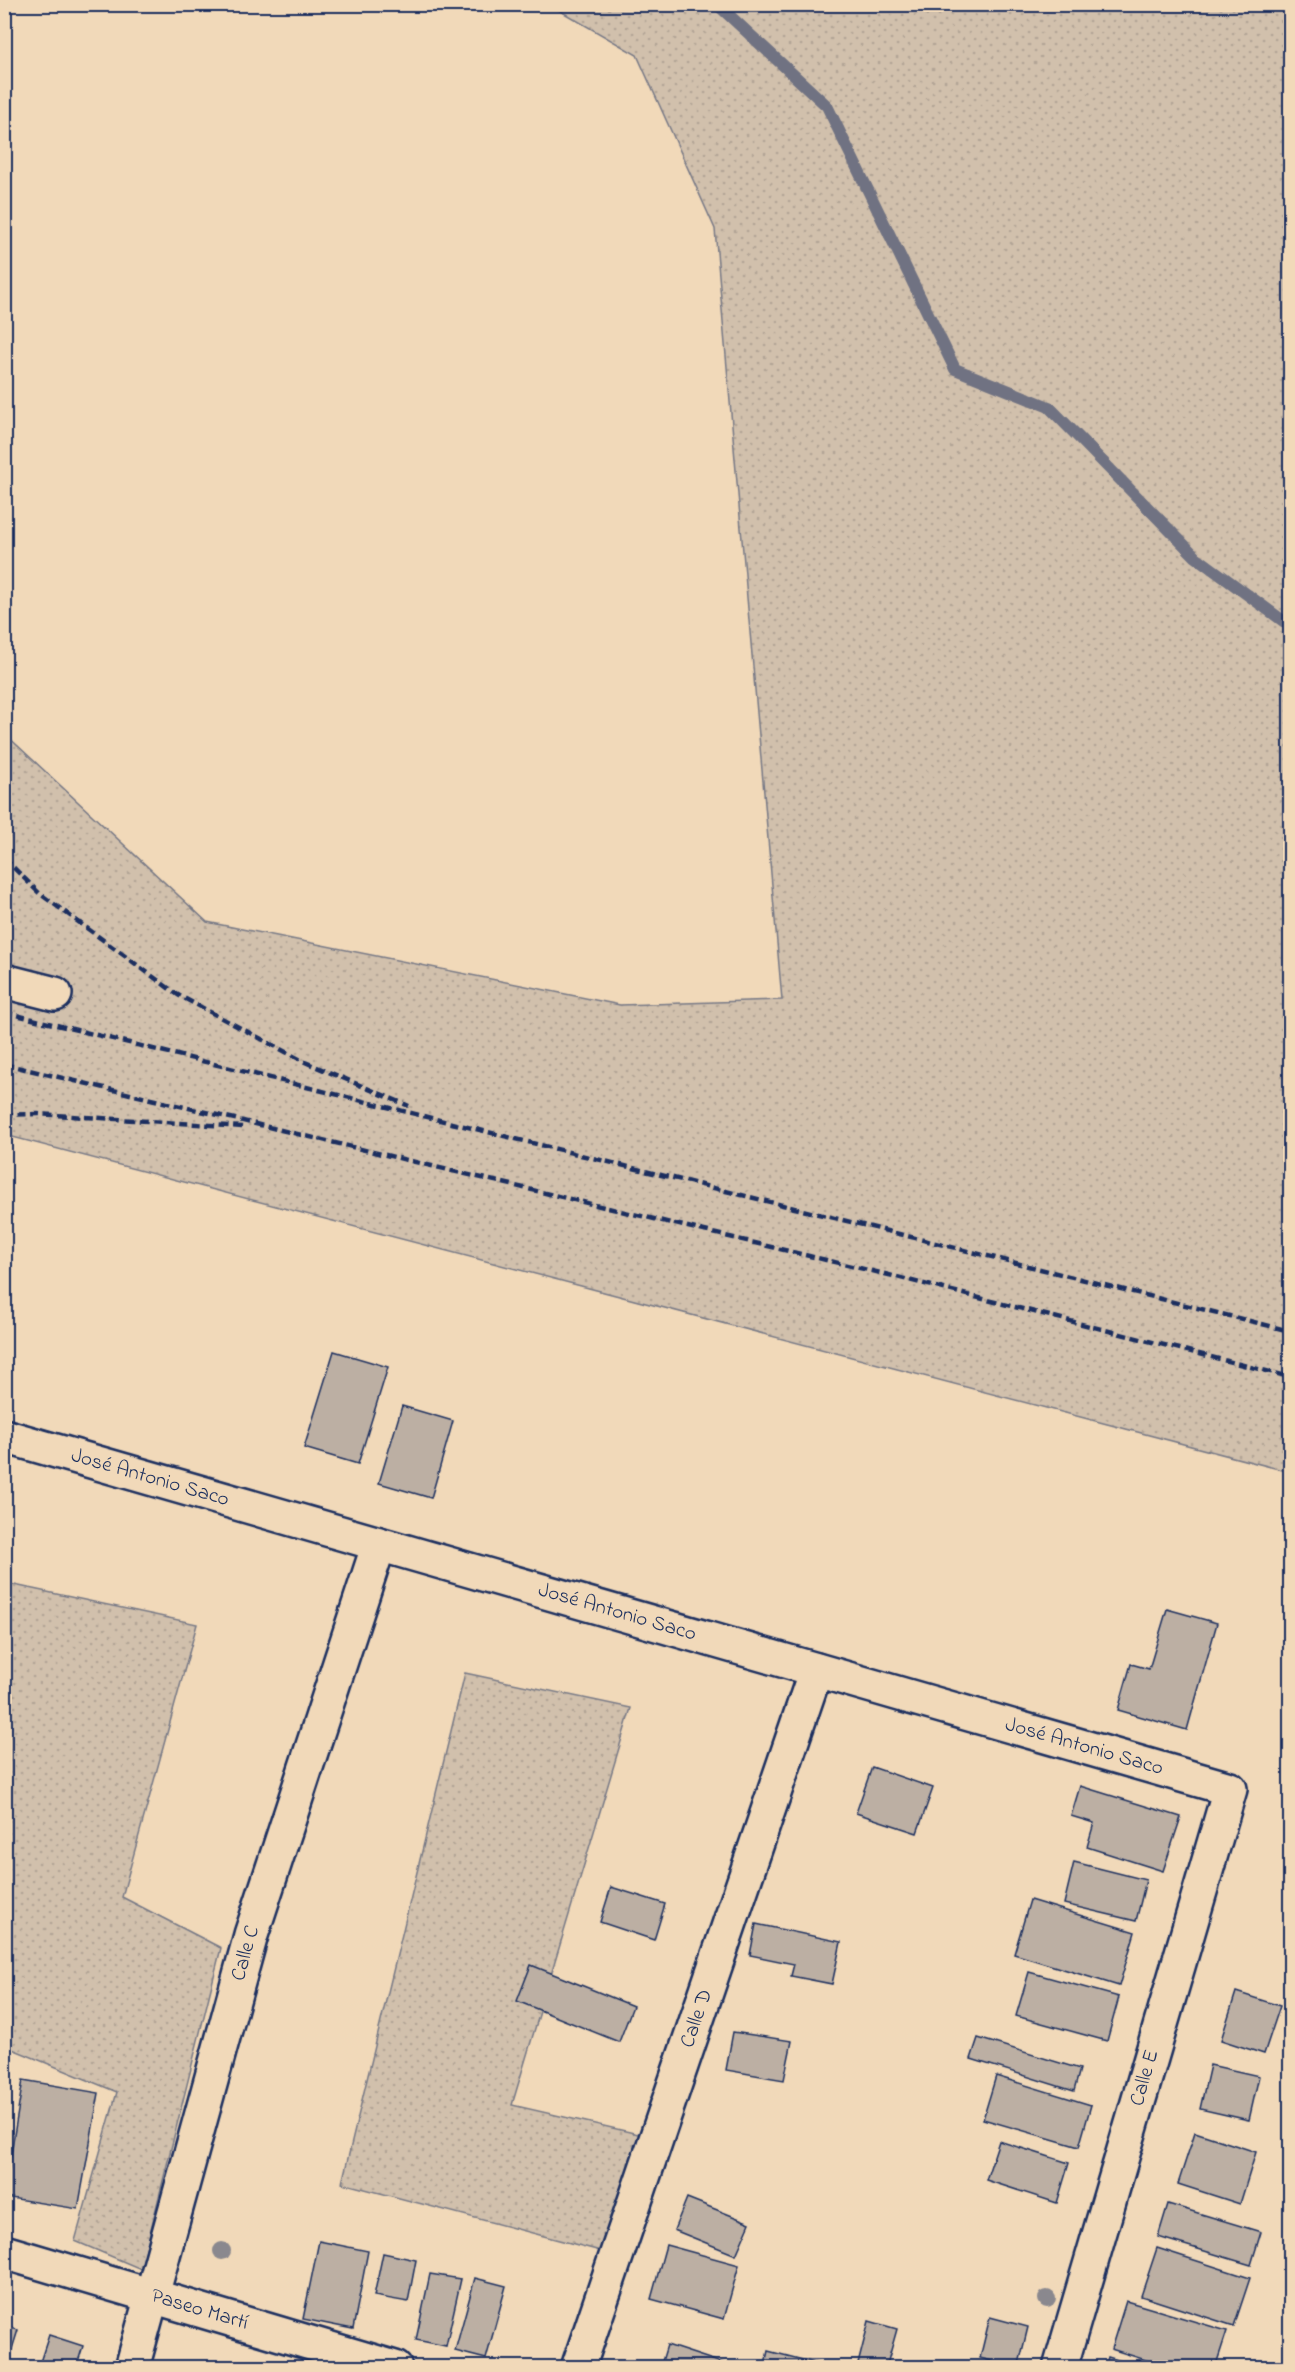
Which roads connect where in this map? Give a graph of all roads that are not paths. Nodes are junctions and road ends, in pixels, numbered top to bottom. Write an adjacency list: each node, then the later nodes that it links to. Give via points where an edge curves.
1 (4, 981): 2 (street)
2 (55, 994)
3 (4, 1436): 4 (street, José Antonio Saco)
4 (379, 1544): 5 (street, José Antonio Saco); 8 (street, Calle C, via 251,1935)
5 (816, 1670): 6 (street, José Antonio Saco); 11 (street, Calle D)
6 (1230, 1789): 12 (street, Calle E)
7 (4, 2252): 8 (street, Paseo Martí)
8 (152, 2296): 9 (street, Calle C); 10 (street, Paseo Martí)
9 (132, 2367)
10 (395, 2367)
11 (578, 2367)
12 (1060, 2367)

